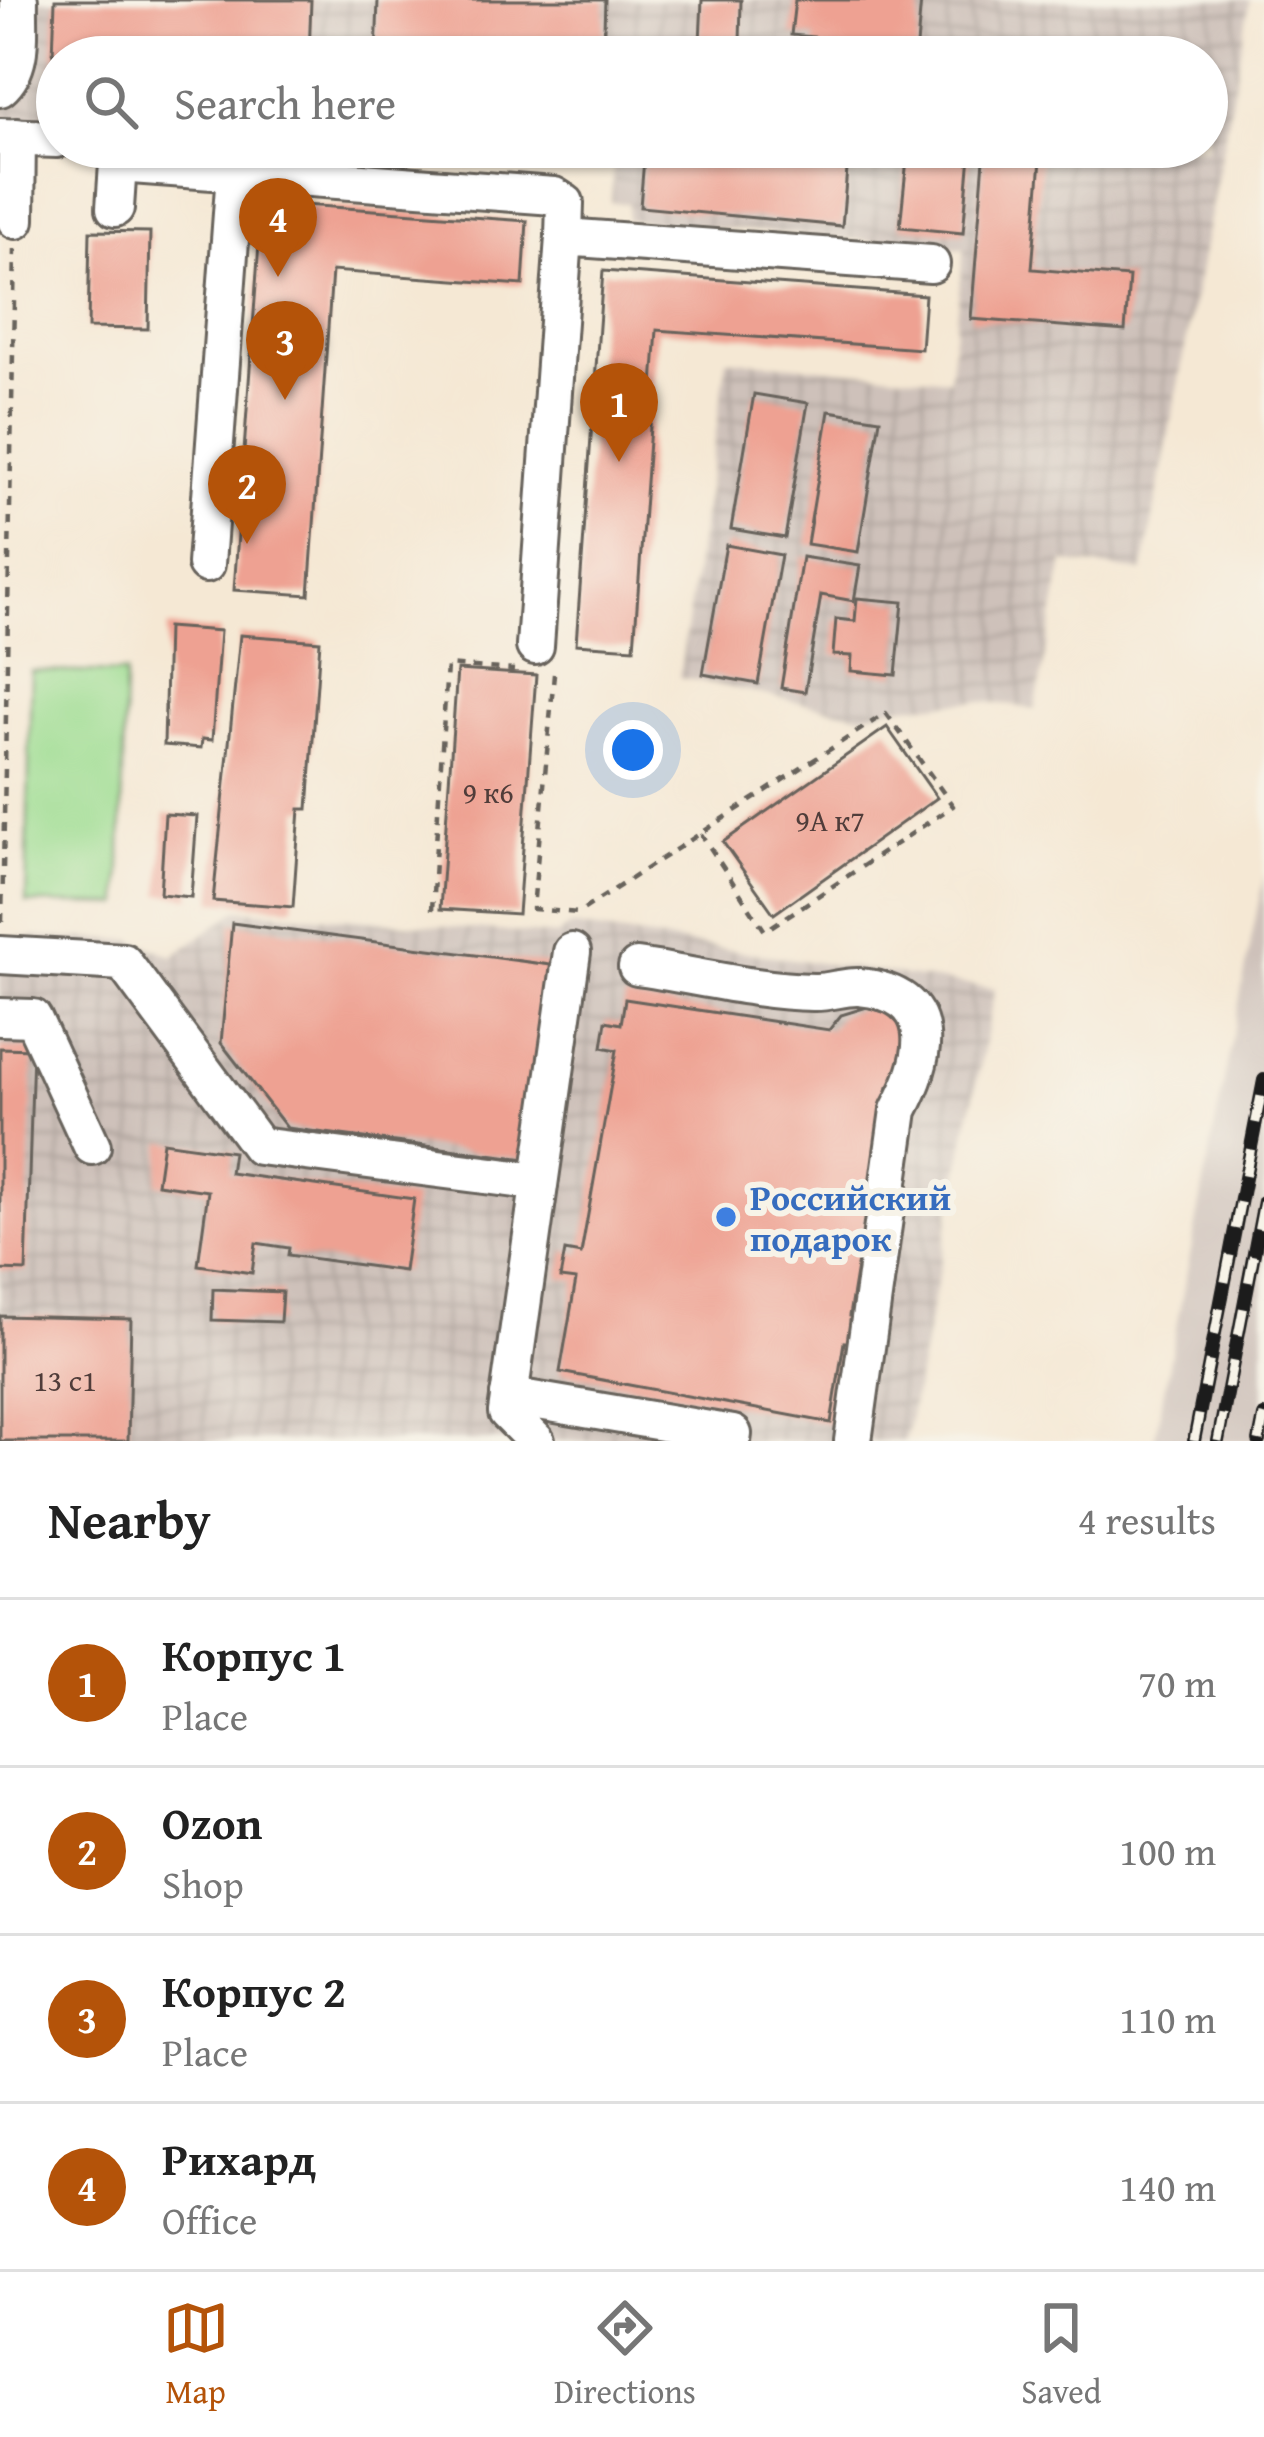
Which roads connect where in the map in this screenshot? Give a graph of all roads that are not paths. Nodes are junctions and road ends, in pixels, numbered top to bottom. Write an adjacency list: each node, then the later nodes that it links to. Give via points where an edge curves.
1 (19, 0): 2 (lane, via 18,60)
2 (0, 88)
3 (9, 137): 8 (lane)
4 (117, 168): 7 (lane)
5 (206, 168): 6 (lane)
6 (235, 172): 9 (lane, via 554,196 565,202); 11 (lane)
7 (115, 208)
8 (16, 220)
9 (564, 237): 10 (lane); 12 (lane)
10 (931, 264)
11 (206, 564)
12 (535, 646)
13 (572, 952): 18 (lane)
14 (1, 955): 18 (lane, via 123,962 259,1146)
15 (637, 967): 20 (lane, via 814,992 859,987 906,1000 922,1024 918,1075 899,1110)
16 (0, 1017): 17 (lane, via 33,1018)
17 (92, 1146)
18 (539, 1182): 19 (lane)
19 (509, 1396): 21 (lane, via 507,1412); 22 (lane, via 733,1434)
20 (850, 1431)
21 (536, 1441)
22 (732, 1441)

